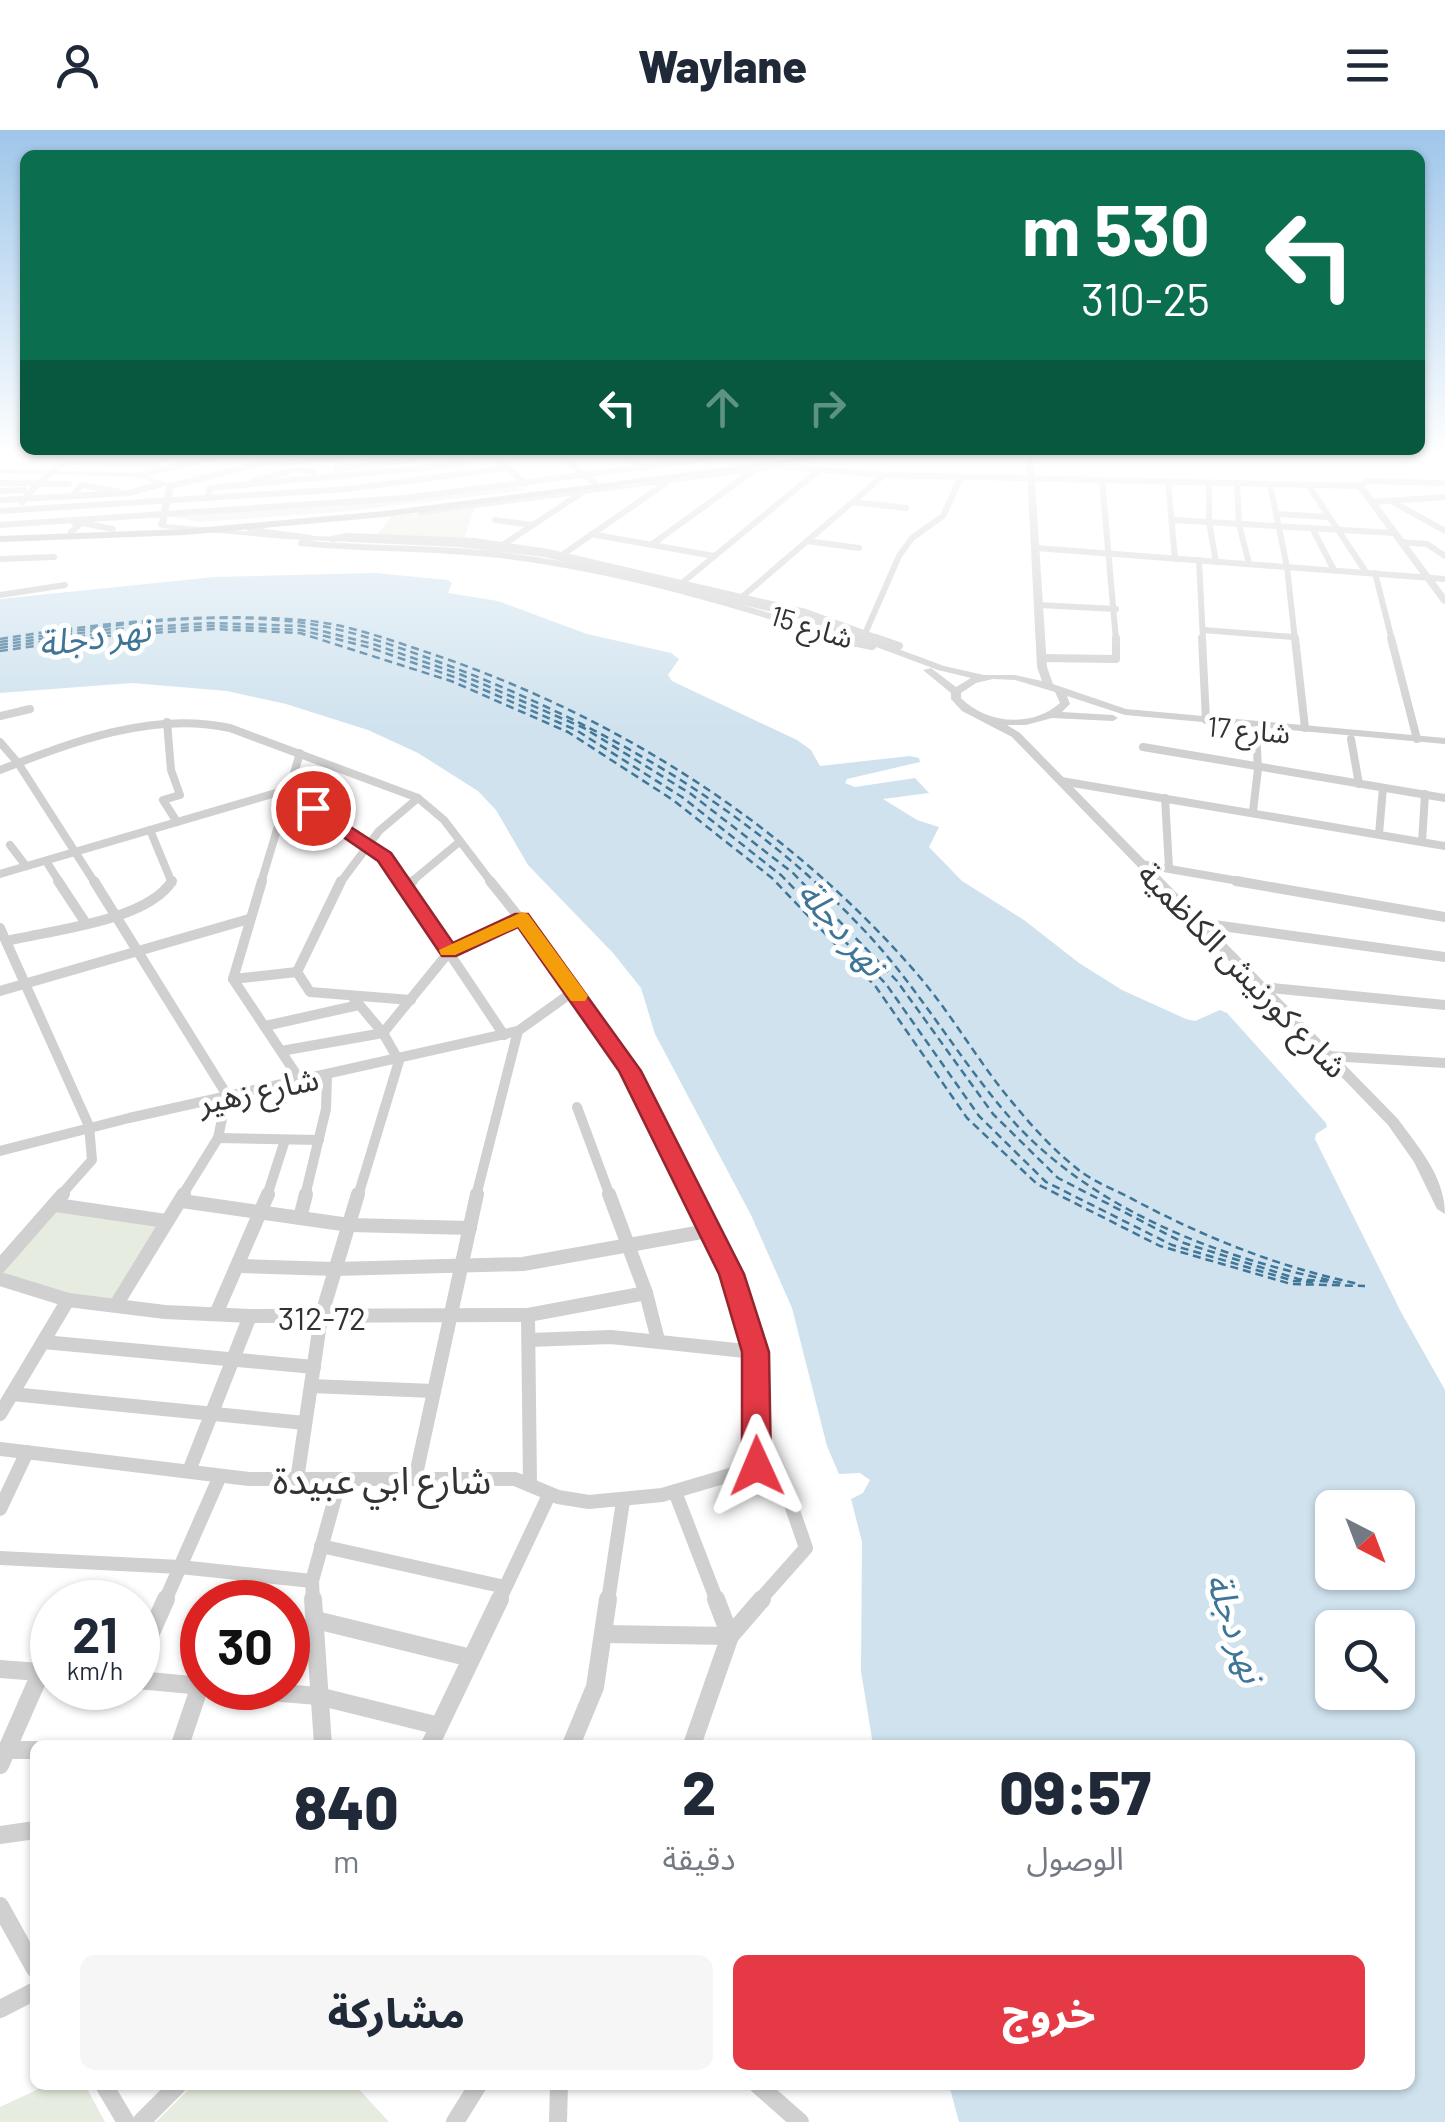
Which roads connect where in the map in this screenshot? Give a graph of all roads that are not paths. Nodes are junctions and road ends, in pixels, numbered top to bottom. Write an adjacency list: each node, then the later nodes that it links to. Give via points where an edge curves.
1 (11, 544): 27 (street)
2 (361, 544): 42 (street, via 496,553)
3 (402, 544): 41 (street, شارع 15, via 509,552)
4 (420, 544): 35 (street, شارع 15, via 500,548)
5 (504, 544): 24 (street)
6 (577, 544): 24 (street)
7 (645, 544): 21 (street)
8 (729, 544): 26 (street)
9 (804, 544): 44 (street)
10 (829, 544): 22 (street)
11 (908, 544): 49 (street)
12 (1036, 544): 23 (street)
13 (1110, 544): 25 (street)
14 (1174, 544): 29 (street)
15 (1213, 544): 32 (street)
16 (1244, 544): 33 (street)
17 (1283, 544): 34 (street)
18 (1320, 544): 36 (street)
19 (1348, 544): 37 (street)
20 (1403, 544): 38 (street)
21 (651, 545): 26 (street)
22 (859, 548)
23 (1036, 548): 25 (street); 46 (street)
24 (562, 554): 35 (street)
25 (1111, 554): 29 (street); 47 (street)
26 (714, 556): 41 (street)
27 (27, 557): 28 (street); 30 (street)
28 (54, 557)
29 (1175, 558): 31 (street)
30 (0, 559)
31 (1199, 560): 32 (street); 48 (street)
32 (1216, 562): 33 (street)
33 (1249, 564): 34 (street)
34 (1287, 567): 36 (street); 50 (street)
35 (614, 569): 41 (street); 49 (street, شارع 15)
36 (1334, 570): 37 (street)
37 (1370, 573): 38 (street); 67 (street)
38 (1427, 577): 39 (street); 45 (street)
39 (1445, 578)
40 (65, 585): 43 (street)
41 (679, 586): 42 (street); 44 (street); 51 (street, شارع 15)
42 (663, 591): 51 (street)
43 (0, 595)
44 (742, 596): 49 (street)
45 (1445, 601)
46 (1038, 605): 47 (street); 53 (street)
47 (1116, 609): 53 (street, via 1116,658)
48 (1203, 630): 50 (street); 62 (street)
49 (864, 635): 52 (street); 54 (street, شارع 15, via 931,665)
50 (1294, 637): 64 (street)
51 (872, 646): 56 (street, شارع 15, via 930,672)
52 (900, 646)
53 (1041, 658): 54 (street); 55 (street)
54 (989, 678): 55 (street, شارع 15); 56 (street)
55 (1048, 685): 57 (street, شارع 17)
56 (956, 692): 60 (street, شارع 15, via 960,705)
57 (1060, 692): 61 (street, via 1065,704); 62 (street, شارع 17, via 1125,712)
58 (30, 708): 59 (street)
59 (0, 716)
60 (986, 717): 61 (street, شارع 17); 69 (street, شارع كورنيش الكاظمية)
61 (1046, 717): 65 (street, شارع 17); 69 (street, via 1025,732)
62 (1206, 720): 64 (street, شارع 17)
63 (167, 722): 72 (street, via 220,726); 73 (street); 85 (street, via 170,770 180,794 163,800)
64 (1305, 728): 67 (street, شارع 17)
65 (1256, 730): 66 (street, شارع 17); 74 (street)
66 (1351, 738): 70 (street, شارع 17); 77 (street)
67 (1417, 739): 70 (street, شارع 17)
68 (0, 742): 73 (street)
69 (1025, 744): 76 (street, شارع كورنيش الكاظمية)
70 (1445, 744)
71 (1143, 748): 74 (street)
72 (300, 753): 79 (street); 81 (street)
73 (18, 762): 75 (street); 93 (street)
74 (1258, 769): 77 (street); 84 (street)
75 (0, 770)
76 (1061, 781): 82 (street); 95 (street, شارع كورنيش الكاظمية)
77 (1359, 784): 78 (street)
78 (1383, 788): 80 (street); 87 (street)
79 (286, 790): 85 (street); 91 (street); 103 (street)
80 (1424, 794): 83 (street); 88 (street)
81 (418, 798): 89 (street, via 447,821); 91 (street, via 394,812)
82 (1165, 798): 84 (street); 97 (street)
83 (1445, 798)
84 (1252, 811): 87 (street)
85 (177, 822): 86 (street)
86 (150, 830): 93 (street); 100 (street, via 173,882 164,896)
87 (1380, 834): 88 (street)
88 (1422, 842): 92 (street)
89 (458, 843): 99 (street); 102 (street)
90 (10, 844): 96 (street)
91 (367, 846): 99 (street, via 385,857); 111 (street, via 315,923)
92 (1445, 846)
93 (76, 852): 94 (street); 100 (street)
94 (46, 861): 96 (street); 104 (street)
95 (1141, 864): 97 (street); 105 (street, شارع كورنيش الكاظمية)
96 (26, 866): 98 (street)
97 (1169, 868): 101 (street)
98 (0, 874)
99 (406, 886): 109 (street)
100 (115, 914): 104 (street); 108 (street)
101 (1445, 917)
102 (522, 918): 109 (street); 116 (street)
103 (249, 919): 108 (street); 112 (street)
104 (85, 922): 107 (street)
105 (1200, 924): 110 (street); 114 (street, شارع كورنيش الكاظمية)
106 (0, 928): 107 (street)
107 (7, 941): 113 (street)
108 (139, 950): 113 (street); 129 (street)
109 (449, 952): 117 (street); 122 (street)
110 (1445, 957)
111 (297, 972): 112 (street); 118 (street, via 310,992)
112 (232, 979): 120 (street)
113 (24, 984): 115 (street); 131 (street)
114 (1261, 986): 119 (street); 124 (street, شارع كورنيش الكاظمية)
115 (0, 991)
116 (574, 991): 122 (street); 144 (street, via 630,1071)
117 (412, 1000): 118 (street); 121 (street)
118 (355, 1001): 120 (street); 121 (street)
119 (1445, 1005)
120 (264, 1026): 123 (street)
121 (383, 1032): 123 (street); 125 (street)
122 (511, 1033): 125 (street, شارع زهير); 143 (street)
123 (281, 1051): 128 (street)
124 (1329, 1056): 126 (street); 138 (street, شارع كورنيش الكاظمية, via 1393,1122)
125 (399, 1061): 127 (street, شارع زهير); 142 (street)
126 (1445, 1063)
127 (327, 1075): 128 (street, شارع زهير); 134 (street)
128 (300, 1080): 129 (street, شارع زهير)
129 (227, 1095): 131 (street, شارع زهير); 132 (street)
130 (576, 1107): 145 (street)
131 (90, 1126): 135 (street, شارع زهير); 137 (street, via 92,1160)
132 (218, 1138): 133 (street); 136 (street)
133 (286, 1140): 134 (street); 139 (street)
134 (319, 1140): 140 (street)
135 (0, 1151)
136 (182, 1201): 139 (street); 141 (street)
137 (56, 1205): 141 (street); 146 (street)
138 (1445, 1208)
139 (262, 1214): 140 (street); 147 (street)
140 (300, 1218): 142 (street)
141 (166, 1221): 153 (street)
142 (348, 1225): 143 (street); 149 (street)
143 (470, 1228): 148 (street)
144 (713, 1230): 145 (street); 162 (street)
145 (628, 1246): 148 (street); 151 (street)
146 (0, 1266)
147 (239, 1266): 149 (street); 154 (street)
148 (458, 1267): 149 (street); 158 (street)
149 (335, 1269): 157 (street)
150 (0, 1279): 152 (street, 312-72)
151 (646, 1293): 155 (street, 312-72); 160 (street)
152 (68, 1300): 153 (street, 312-72); 161 (street)
153 (116, 1306): 154 (street, 312-72)
154 (216, 1314): 156 (street, 312-72)
155 (528, 1315): 158 (street, 312-72); 159 (street)
156 (250, 1316): 157 (street, 312-72); 163 (street)
157 (321, 1317): 158 (street, 312-72); 164 (street)
158 (447, 1318): 166 (street)
159 (529, 1340): 160 (street); 179 (street)
160 (658, 1340): 162 (street)
161 (44, 1342): 163 (street); 167 (street)
162 (756, 1352): 173 (street)
163 (233, 1359): 164 (street); 168 (street)
164 (314, 1367): 165 (street)
165 (311, 1386): 166 (street); 170 (street)
166 (432, 1391): 178 (street)
167 (12, 1394): 168 (street); 169 (street)
168 (212, 1412): 170 (street); 174 (street)
169 (0, 1414)
170 (305, 1423): 176 (street)
171 (0, 1449): 172 (street, شارع ابي عبيدة)
172 (27, 1452): 174 (street, شارع ابي عبيدة); 183 (street)
173 (757, 1466): 180 (street, شارع ابي عبيدة); 192 (street, via 788,1496 806,1548)
174 (189, 1472): 175 (street, شارع ابي عبيدة)
175 (220, 1476): 176 (street, شارع ابي عبيدة); 186 (street)
176 (297, 1480): 177 (street, شارع ابي عبيدة)
177 (340, 1480): 178 (street, شارع ابي عبيدة); 184 (street)
178 (414, 1480): 179 (street, شارع ابي عبيدة, via 506,1478)
179 (530, 1485): 181 (street, شارع ابي عبيدة)
180 (675, 1492): 182 (street, شارع ابي عبيدة); 192 (street)
181 (549, 1495): 182 (street, شارع ابي عبيدة); 188 (street)
182 (623, 1501): 191 (street)
183 (0, 1508)
184 (321, 1546): 187 (street); 188 (street)
185 (0, 1558): 186 (street)
186 (180, 1567): 187 (street); 189 (street)
187 (312, 1581): 190 (street)
188 (505, 1587): 193 (street)
189 (160, 1612)
190 (316, 1620): 193 (street); 197 (street)
191 (605, 1634): 192 (street); 204 (street, via 595,1686)
192 (730, 1636): 205 (street)
193 (472, 1658): 200 (street)
194 (0, 1668): 195 (street)
195 (30, 1671)
196 (310, 1695): 197 (street)
197 (318, 1696): 200 (street); 202 (street)
198 (30, 1703): 207 (street)
199 (193, 1710): 201 (street)
200 (439, 1726): 203 (street)
201 (182, 1740)
202 (322, 1740)
203 (432, 1740)
204 (573, 1740)
205 (694, 1740)
206 (30, 1751): 207 (street)
207 (2, 1755)
208 (30, 1831): 209 (street)
209 (0, 1835)
210 (0, 1906): 211 (street)
211 (30, 1960)
212 (30, 1994): 213 (street)
213 (0, 2009)
214 (107, 2090): 219 (street)
215 (173, 2090): 220 (street)
216 (475, 2090): 221 (street)
217 (558, 2090): 222 (street)
218 (764, 2090): 223 (street)
219 (126, 2122)
220 (141, 2122)
221 (456, 2122)
222 (558, 2122)
223 (800, 2122)

